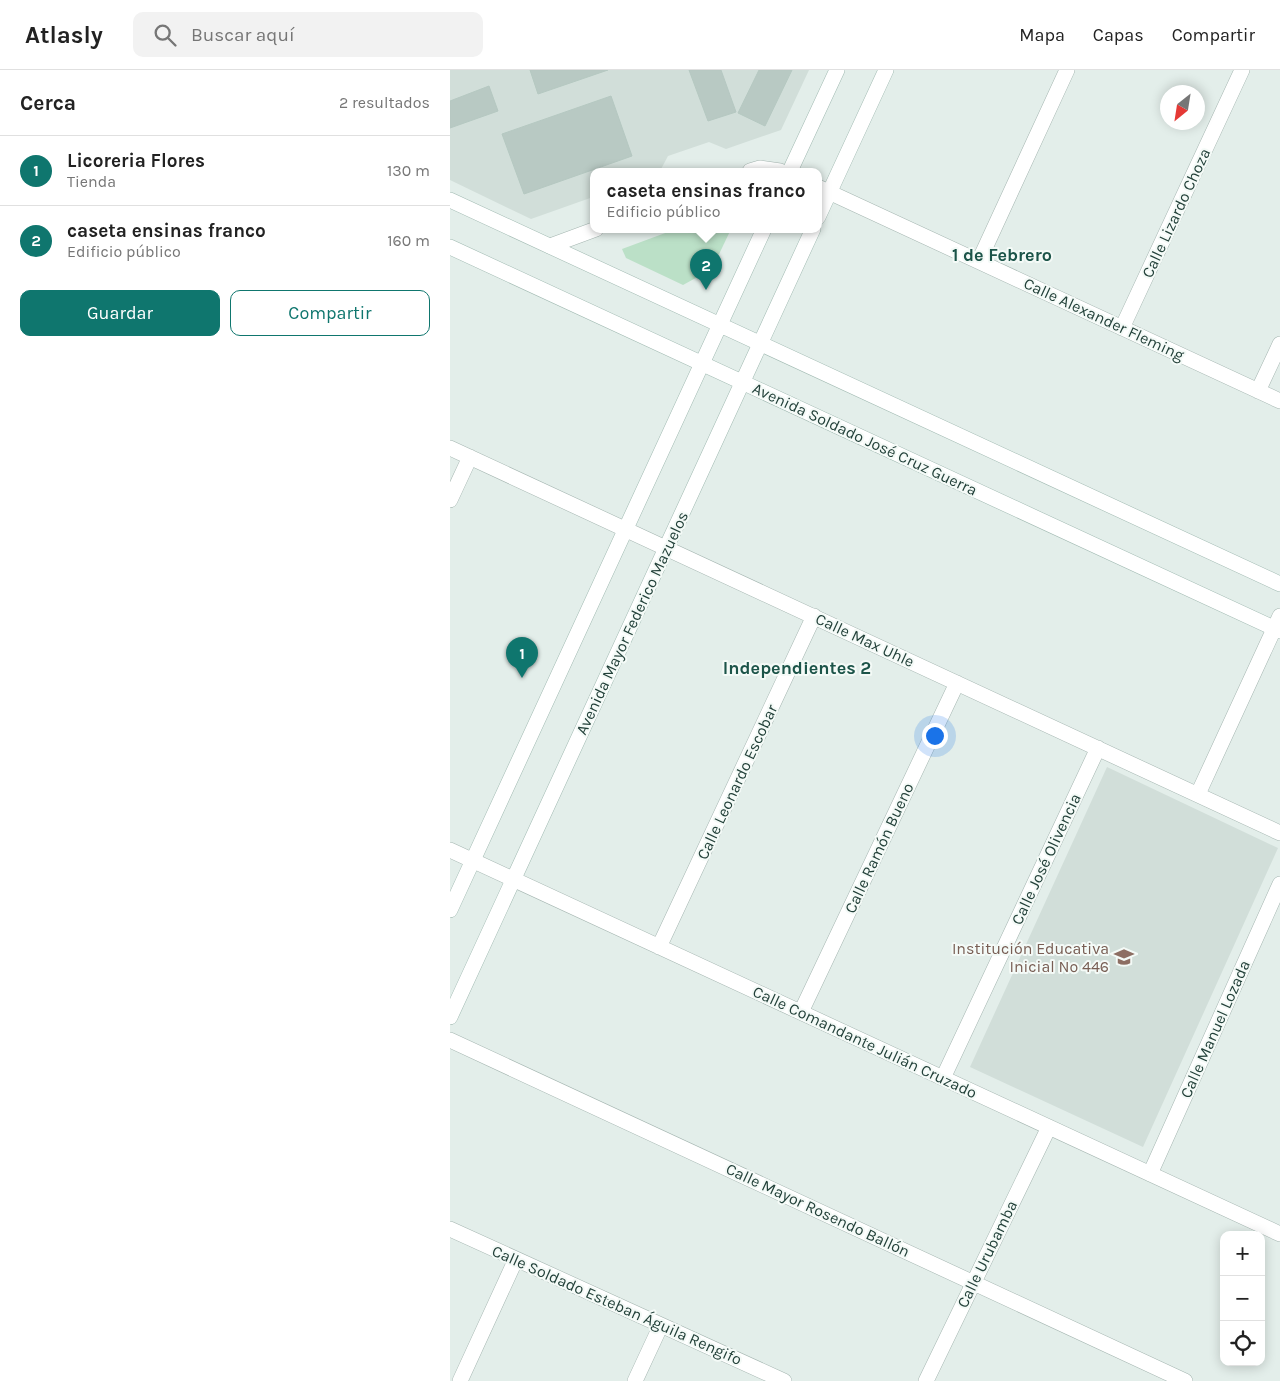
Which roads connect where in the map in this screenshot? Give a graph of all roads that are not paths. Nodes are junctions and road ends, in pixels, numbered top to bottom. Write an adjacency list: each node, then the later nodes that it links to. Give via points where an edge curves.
1 (837, 70): 5 (street)
2 (886, 70): 6 (street)
3 (1067, 70): 13 (street)
4 (1242, 70): 15 (street, Calle Lizardo Choza)
5 (791, 168)
6 (824, 189): 13 (street, Calle Alexander Fleming)
7 (450, 200): 11 (street)
8 (590, 231): 11 (street)
9 (762, 233): 14 (street)
10 (811, 233): 16 (street, Avenida Mayor Federico Mazuelos)
11 (550, 246): 14 (street)
12 (450, 247): 18 (street, Avenida Soldado José Cruz Guerra)
13 (979, 261): 15 (street, Calle Alexander Fleming)
14 (720, 325): 16 (street); 18 (street)
15 (1122, 328): 20 (street, Calle Alexander Fleming)
16 (760, 344): 19 (street, Avenida Mayor Federico Mazuelos); 27 (street)
17 (1280, 344): 20 (street)
18 (702, 364): 19 (street, Avenida Soldado José Cruz Guerra); 25 (street)
19 (742, 382): 26 (street, Avenida Mayor Federico Mazuelos); 29 (street, Avenida Soldado José Cruz Guerra)
20 (1258, 391): 21 (street, Calle Alexander Fleming)
21 (1280, 401)
22 (450, 448): 23 (street, Calle Max Uhle)
23 (470, 457): 24 (street); 25 (street, Calle Max Uhle)
24 (450, 500)
25 (626, 529): 26 (street, Calle Max Uhle); 35 (street)
26 (666, 548): 28 (street, Calle Max Uhle); 36 (street, Avenida Mayor Federico Mazuelos)
27 (1280, 584)
28 (814, 616): 30 (street, Calle Max Uhle); 39 (street, Calle Leonardo Escobar)
29 (1278, 625): 32 (street)
30 (957, 683): 31 (street, Calle Max Uhle); 40 (street, Calle Ramón Bueno)
31 (1098, 748): 32 (street, Calle Max Uhle); 43 (street, Calle José Olivencia)
32 (1198, 794): 33 (street, Calle Max Uhle)
33 (1280, 833)
34 (450, 850): 35 (street, Calle Comandante Julián Cruzado)
35 (473, 861): 36 (street, Calle Comandante Julián Cruzado); 38 (street)
36 (513, 880): 39 (street, Calle Comandante Julián Cruzado); 41 (street, Avenida Mayor Federico Mazuelos)
37 (1280, 884): 45 (street, Calle Manuel Lozada)
38 (450, 910)
39 (660, 947): 40 (street, Calle Comandante Julián Cruzado)
40 (801, 1012): 43 (street, Calle Comandante Julián Cruzado)
41 (450, 1017)
42 (450, 1040): 49 (street, Calle Mayor Rosendo Ballón)
43 (943, 1078): 44 (street, Calle Comandante Julián Cruzado)
44 (1049, 1127): 45 (street, Calle Comandante Julián Cruzado); 49 (street, Calle Urubamba)
45 (1150, 1174): 47 (street, Calle Comandante Julián Cruzado)
46 (450, 1229): 48 (street, Calle Soldado Esteban Águila Rengifo)
47 (1280, 1234)
48 (516, 1259): 50 (street, Calle Soldado Esteban Águila Rengifo); 51 (street)
49 (973, 1282): 54 (street, Calle Urubamba); 55 (street, Calle Mayor Rosendo Ballón)
50 (661, 1325): 52 (street); 53 (street, Calle Soldado Esteban Águila Rengifo)
51 (460, 1381)
52 (635, 1381)
53 (784, 1381)
54 (926, 1381)
55 (1185, 1381)

